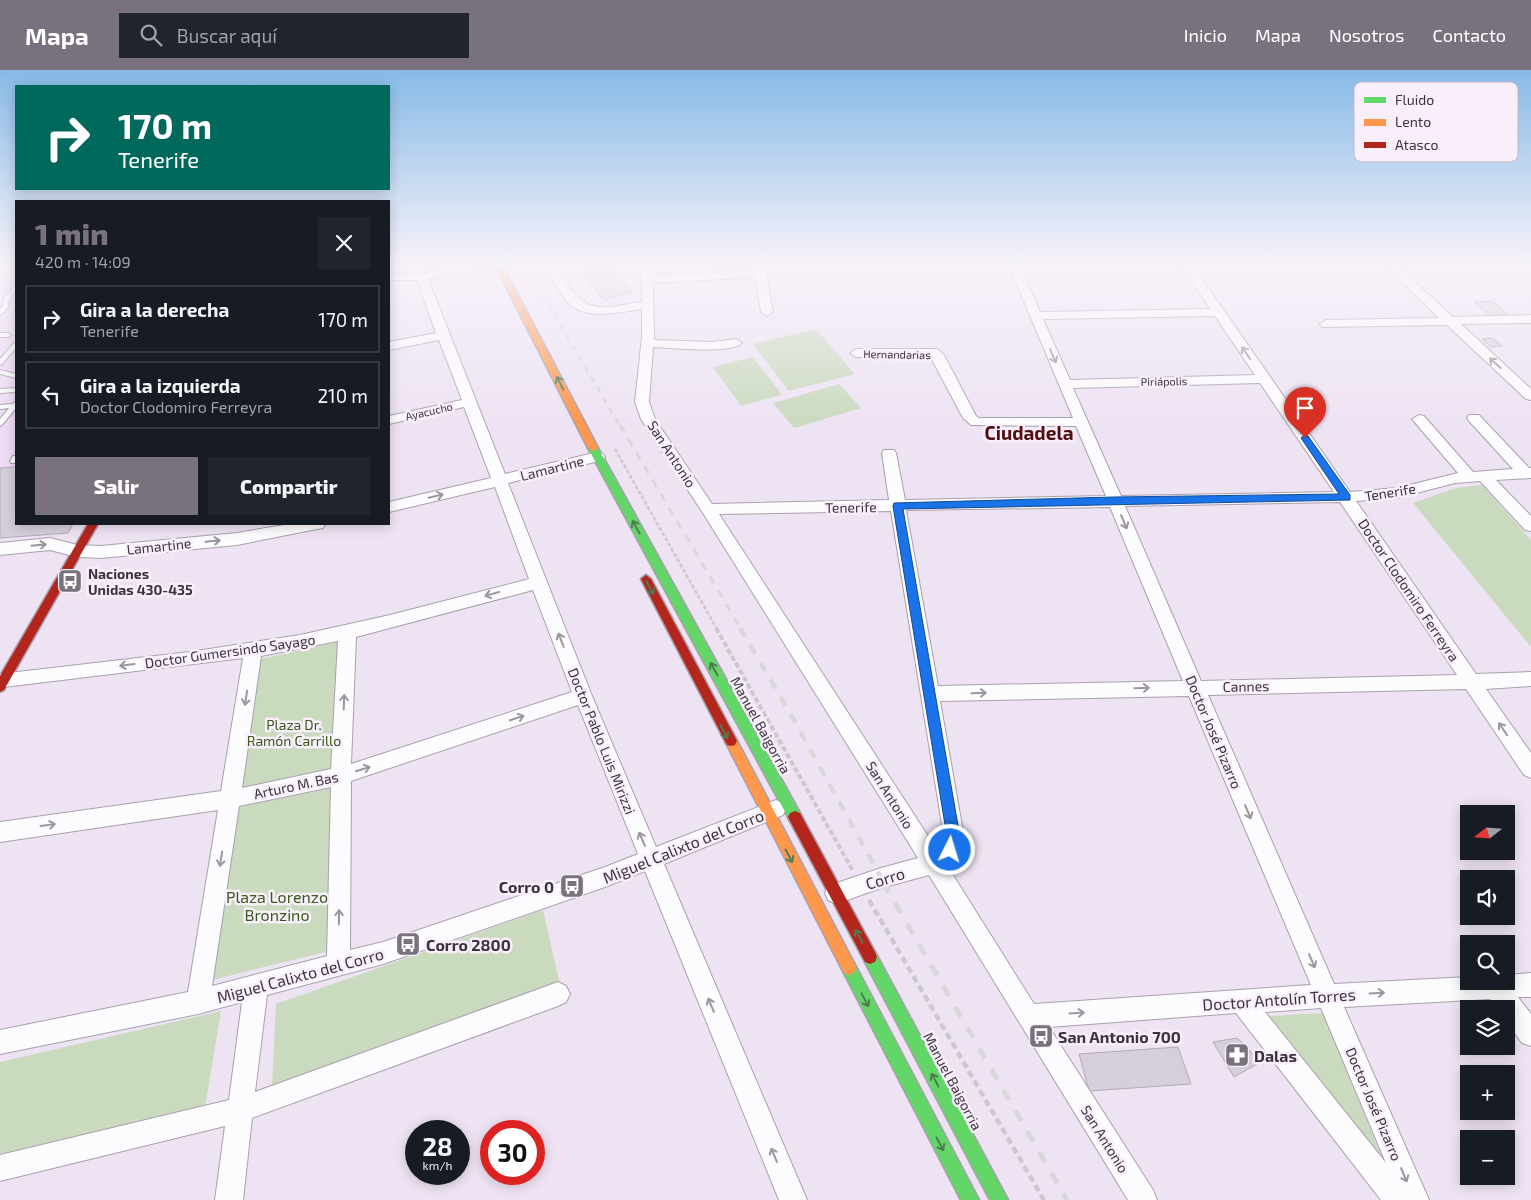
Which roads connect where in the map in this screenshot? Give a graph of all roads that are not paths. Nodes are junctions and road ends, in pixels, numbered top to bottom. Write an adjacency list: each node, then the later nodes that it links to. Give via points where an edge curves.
1 (436, 316): 14 (street, Doctor Pablo Luis Mirizzi)
2 (514, 316): 24 (main road)
3 (516, 316): 41 (main road, Manuel Baigorria, one-way to 3)
4 (648, 316): 15 (street, San Antonio)
5 (1035, 316): 6 (street); 27 (street, Doctor José Pizarro, one-way to 27)
6 (1047, 316)
7 (1221, 316): 26 (street, Doctor Clodomiro Ferreyra, one-way to 7)
8 (1442, 316): 10 (street)
9 (1531, 318): 10 (street)
10 (1448, 321): 11 (street); 30 (street, one-way to 10)
11 (1326, 324)
12 (0, 335): 13 (lane)
13 (8, 335)
14 (443, 335): 18 (street); 31 (street, Doctor Pablo Luis Mirizzi)
15 (648, 343): 16 (street, via 712,346); 50 (street, San Antonio, via 642,390 648,419)
16 (736, 343)
17 (15, 345): 21 (lane)
18 (390, 346)
19 (15, 352): 21 (lane)
20 (856, 353): 38 (street, Hernandarias, via 929,352 938,355 970,418 976,422)
21 (7, 354): 22 (lane)
22 (0, 363)
23 (0, 372): 25 (lane)
24 (540, 372)
25 (15, 376)
26 (1264, 379): 27 (street, Piriápolis); 46 (street, Doctor Clodomiro Ferreyra)
27 (1064, 384): 38 (street, Doctor José Pizarro)
28 (15, 390): 29 (lane)
29 (0, 391)
30 (1531, 396)
31 (469, 402): 36 (street, Ayacucho); 45 (street, Doctor Pablo Luis Mirizzi)
32 (15, 406): 34 (lane)
33 (15, 407): 39 (lane)
34 (0, 408)
35 (1474, 418): 42 (street)
36 (390, 420)
37 (1419, 420): 44 (street)
38 (1081, 422): 47 (street, Doctor José Pizarro)
39 (0, 424)
40 (889, 452): 48 (street)
41 (588, 460): 45 (street, Lamartine); 69 (main road, Manuel Baigorria, one-way to 41)
42 (1528, 473): 43 (street, Tenerife)
43 (1484, 476): 44 (street, Tenerife); 53 (street)
44 (1469, 477): 46 (street, Tenerife, via 1397,493)
45 (500, 481): 49 (street, Lamartine, one-way to 45); 57 (street, Doctor Pablo Luis Mirizzi)
46 (1346, 498): 47 (street, Tenerife); 61 (street, Doctor Clodomiro Ferreyra)
47 (1114, 500): 48 (street, Tenerife); 63 (street, Doctor José Pizarro, one-way to 63)
48 (898, 506): 50 (street, Tenerife); 64 (street)
49 (390, 507)
50 (708, 509): 73 (street, San Antonio)
51 (92, 525): 55 (main road)
52 (311, 525): 55 (street, Lamartine, one-way to 52, via 101,552 237,538)
53 (1531, 526)
54 (0, 549): 55 (street, Lamartine, one-way to 55, via 50,544)
55 (78, 551): 62 (main road)
56 (639, 566): 70 (main road, one-way to 70)
57 (539, 582): 58 (street, Doctor Gumersindo Sayago, one-way to 58); 65 (street, Doctor Pablo Luis Mirizzi, one-way to 57)
58 (347, 632): 59 (street, Doctor Gumersindo Sayago); 67 (street, one-way to 58)
59 (253, 650): 62 (street, Doctor Gumersindo Sayago, one-way to 62); 68 (street, one-way to 68)
60 (1531, 678): 61 (street, Cannes)
61 (1471, 682): 63 (street, Cannes); 66 (street, Doctor Clodomiro Ferreyra, one-way to 61)
62 (2, 684)
63 (1194, 687): 64 (street, Cannes, one-way to 63); 83 (street, Doctor José Pizarro, one-way to 83)
64 (930, 694): 73 (street, via 954,837 943,860)
65 (583, 696): 67 (street, Arturo M. Bas, one-way to 65); 72 (street, Doctor Pablo Luis Mirizzi, one-way to 65)
66 (1531, 769)
67 (341, 776): 68 (street, Arturo M. Bas); 76 (street, one-way to 67)
68 (230, 799): 71 (street, Arturo M. Bas, one-way to 68); 85 (street, one-way to 85)
69 (788, 804): 70 (street, Miguel Calixto del Corro); 74 (main road, Manuel Baigorria)
70 (766, 813): 72 (street, Miguel Calixto del Corro); 75 (main road, one-way to 75)
71 (0, 832)
72 (651, 860): 76 (street, Miguel Calixto del Corro); 92 (street, Doctor Pablo Luis Mirizzi, one-way to 72)
73 (934, 864): 74 (street, Corro); 86 (street, San Antonio)
74 (836, 893): 75 (main road); 94 (main road, Manuel Baigorria, one-way to 74)
75 (813, 901): 93 (main road, one-way to 93)
76 (338, 966): 79 (street, Miguel Calixto del Corro)
77 (1531, 984): 78 (street, Doctor Antolín Torres)
78 (1515, 985)
79 (256, 988): 85 (street, Miguel Calixto del Corro); 89 (street)
80 (1460, 989): 83 (street, Doctor Antolín Torres, one-way to 80)
81 (1497, 990): 87 (street)
82 (558, 994): 89 (street)
83 (1328, 996): 84 (street, Doctor Antolín Torres); 97 (street, Doctor José Pizarro, one-way to 97)
84 (1241, 1001): 86 (street, Doctor Antolín Torres, one-way to 84); 96 (street, Doctor José Pizarro)
85 (198, 1002): 88 (street, Miguel Calixto del Corro)
86 (1028, 1016): 95 (street, San Antonio)
87 (1531, 1034)
88 (0, 1042)
89 (240, 1110): 90 (street); 91 (street)
90 (0, 1168)
91 (229, 1200)
92 (793, 1200)
93 (970, 1200)
94 (999, 1200)
95 (1143, 1200)
96 (1398, 1200)
97 (1415, 1200)

